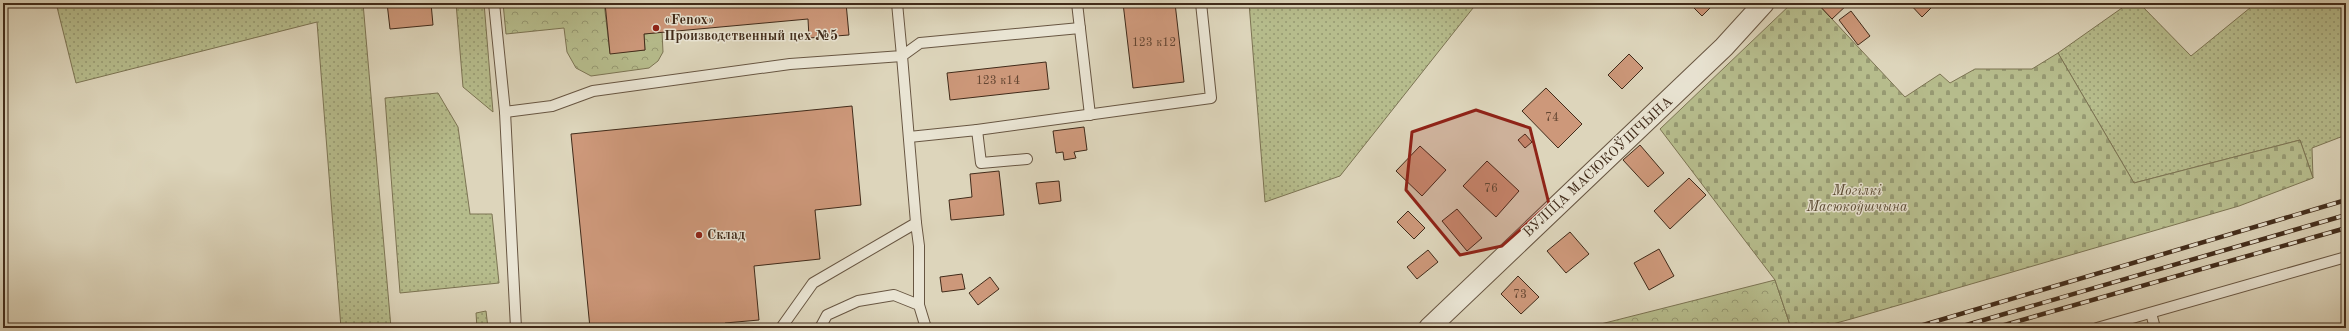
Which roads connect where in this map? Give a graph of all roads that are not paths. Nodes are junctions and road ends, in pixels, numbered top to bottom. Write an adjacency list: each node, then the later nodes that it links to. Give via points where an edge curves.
1 (494, 3): 8 (lane)
2 (898, 3): 7 (lane)
3 (1077, 3): 6 (lane)
4 (1201, 3): 9 (lane, via 1211,98)
5 (1764, 3): 21 (street, ВУЛІЦА МАСЮКОЎШЧЫНА, via 1724,48)
6 (1080, 28): 7 (lane, via 920,43); 9 (lane)
7 (902, 56): 8 (lane, via 790,64 593,90 552,106); 11 (lane)
8 (505, 112): 17 (lane)
9 (1090, 115): 10 (lane)
10 (977, 130): 11 (lane); 12 (lane, via 981,163)
11 (909, 137): 13 (lane)
12 (1027, 158)
13 (916, 223): 15 (lane); 18 (lane, via 813,282)
14 (2346, 257): 16 (lane)
15 (919, 305): 19 (lane, via 894,295 858,301 827,315); 20 (lane)
16 (2151, 312): 22 (lane); 23 (lane)
17 (516, 328)
18 (781, 328)
19 (820, 328)
20 (926, 328)
21 (1429, 328)
22 (2097, 328)
23 (2156, 328)

